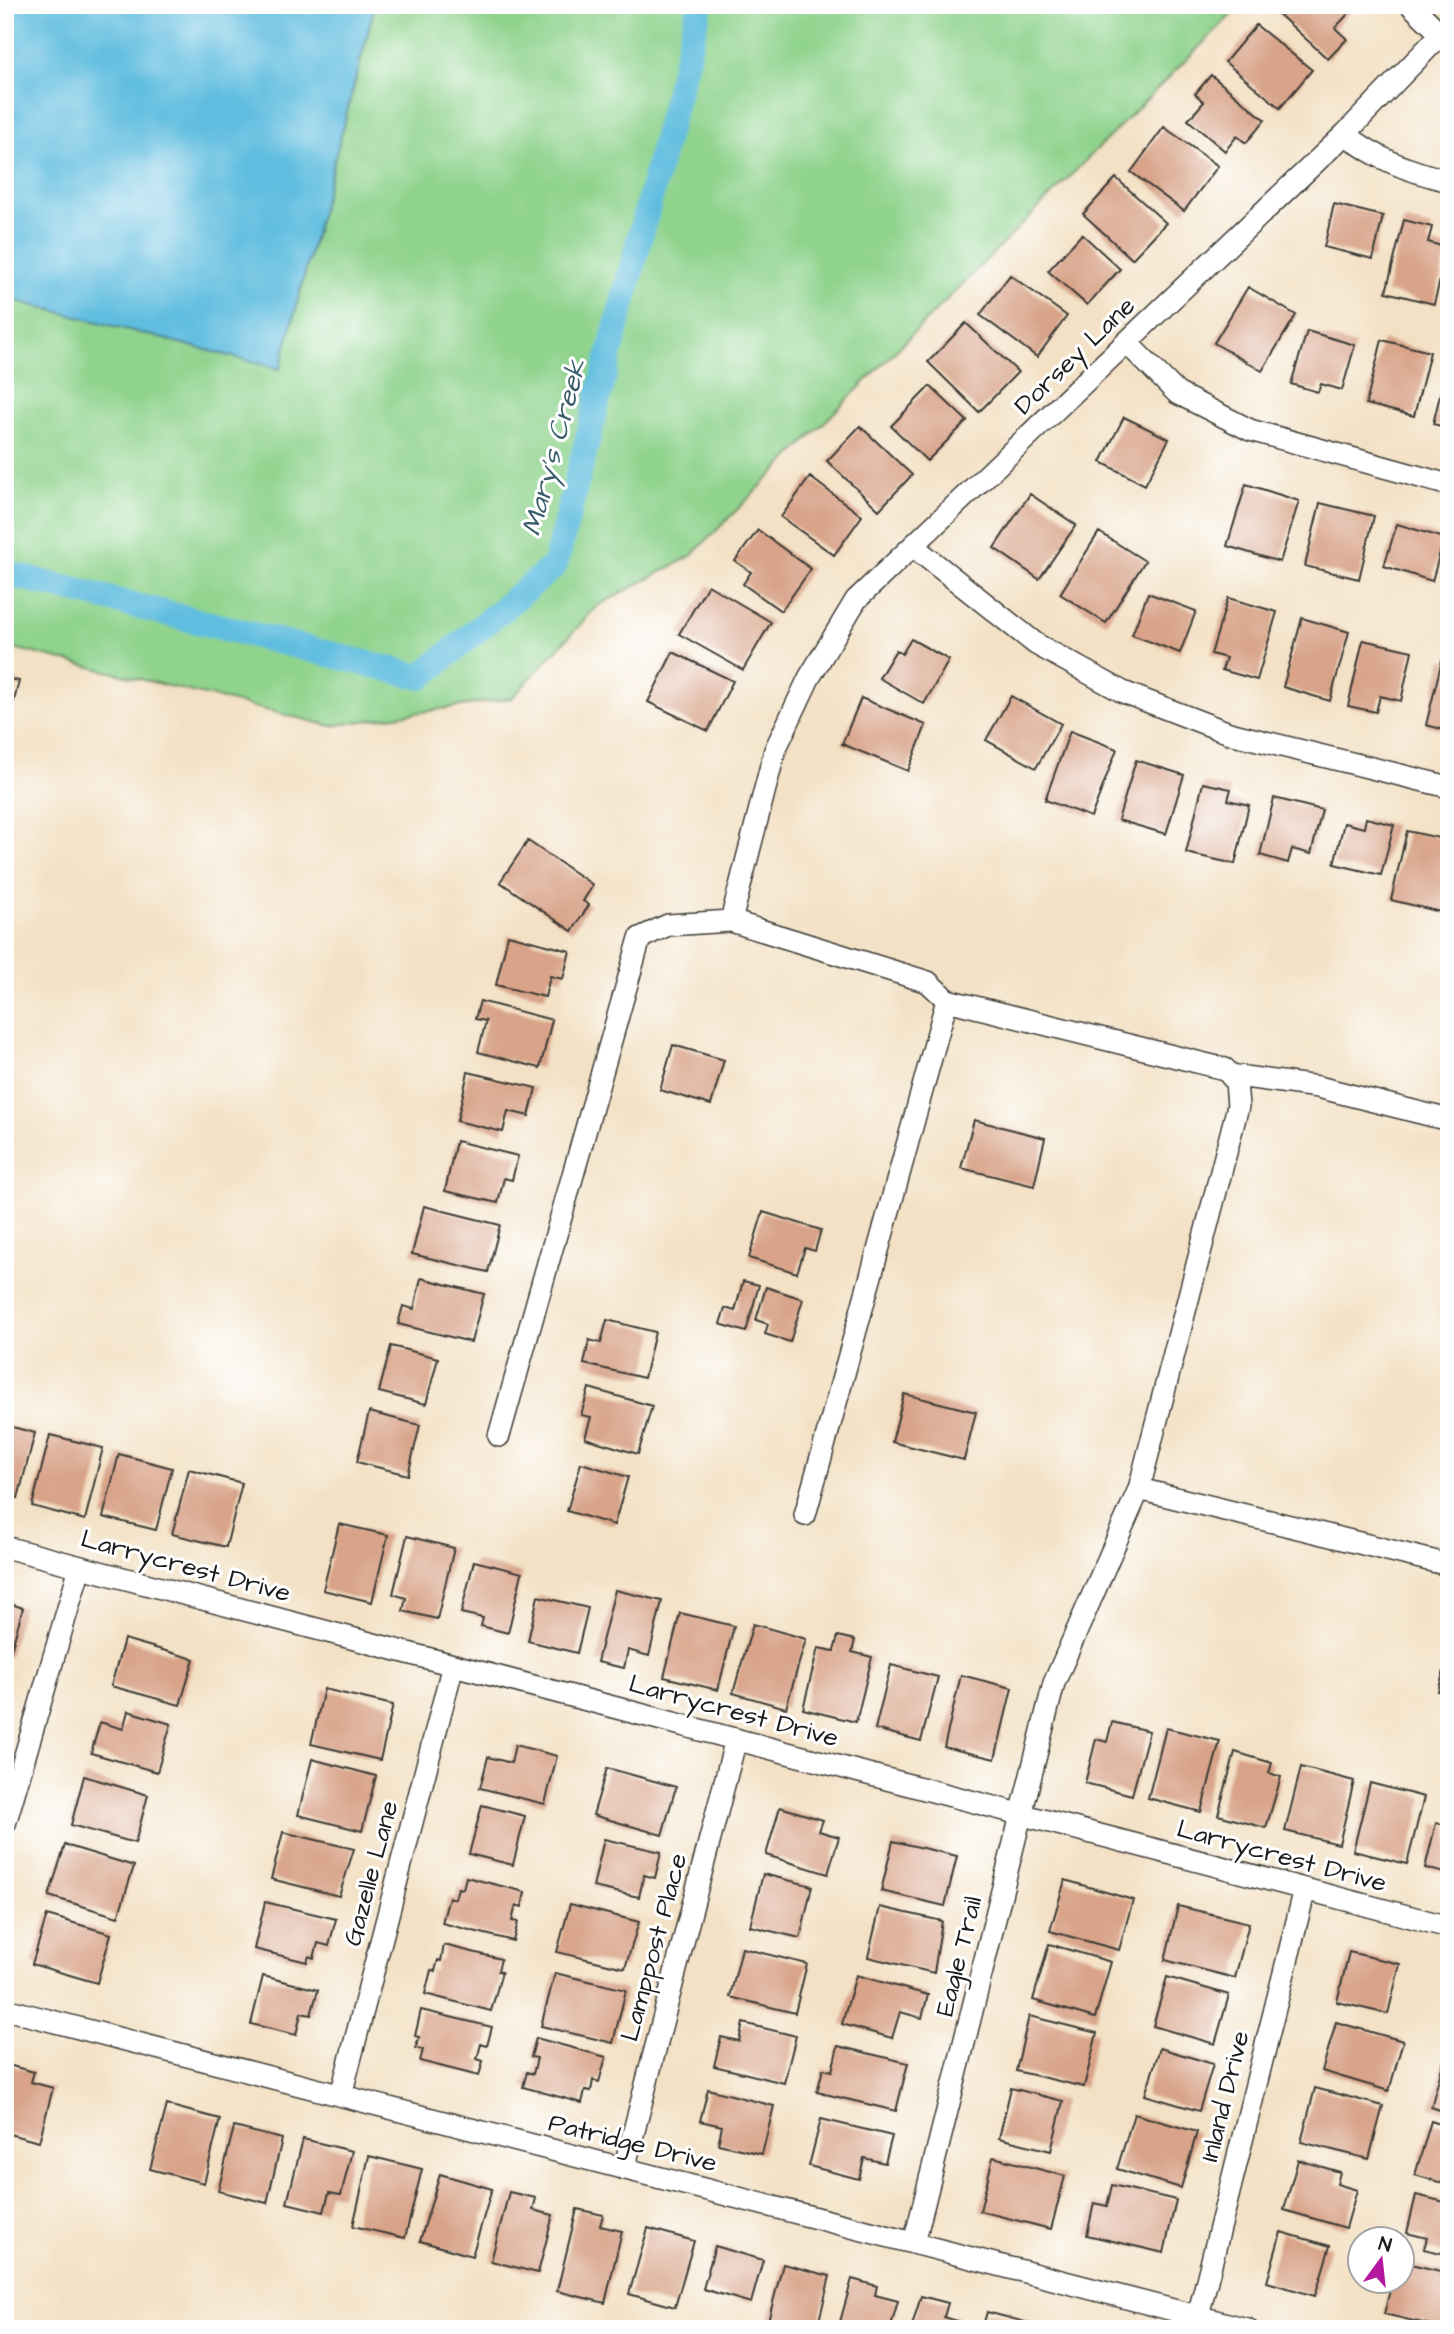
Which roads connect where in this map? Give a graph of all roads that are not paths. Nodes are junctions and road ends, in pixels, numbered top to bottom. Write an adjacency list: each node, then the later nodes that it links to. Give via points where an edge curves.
1 (1411, 5): 2 (street)
2 (1445, 30): 3 (street, Dorsey Lane)
3 (1345, 134): 4 (street, via 1370,154 1403,169); 5 (street, Dorsey Lane)
4 (1449, 181)
5 (1127, 343): 6 (street, via 1177,393 1250,430); 7 (street, Dorsey Lane)
6 (1449, 485)
7 (914, 547): 8 (street, via 1036,644 1123,692 1229,733); 9 (street, Dorsey Lane, via 856,600 809,678 775,750)
8 (1449, 787)
9 (730, 921): 10 (street, via 928,982); 13 (street, via 668,925 640,938)
10 (947, 1000): 11 (street, via 1225,1069); 15 (street)
11 (1230, 1075): 12 (street, via 1318,1087); 14 (street, Eagle Trail, via 1236,1082 1238,1106)
12 (1449, 1120)
13 (499, 1436)
14 (1139, 1489): 17 (street); 21 (street, Eagle Trail, via 1054,1683)
15 (805, 1515)
16 (5, 1547): 18 (street, Larrycrest Drive)
17 (1449, 1565)
18 (80, 1567): 19 (street, Larrycrest Drive); 22 (street)
19 (453, 1665): 20 (street, Larrycrest Drive); 26 (street, Gazelle Lane)
20 (736, 1739): 21 (street, Larrycrest Drive); 27 (street, Lamppost Place)
21 (1022, 1815): 23 (street, Larrycrest Drive); 28 (street, Eagle Trail)
22 (5, 1824)
23 (1305, 1889): 24 (street, Larrycrest Drive); 29 (street, Inland Drive)
24 (1449, 1927)
25 (5, 2009): 26 (street, Patridge Drive)
26 (341, 2095): 27 (street, Patridge Drive)
27 (625, 2169): 28 (street, Patridge Drive)
28 (914, 2243): 29 (street, Patridge Drive)
29 (1198, 2316): 30 (street, Patridge Drive)
30 (1247, 2329)

